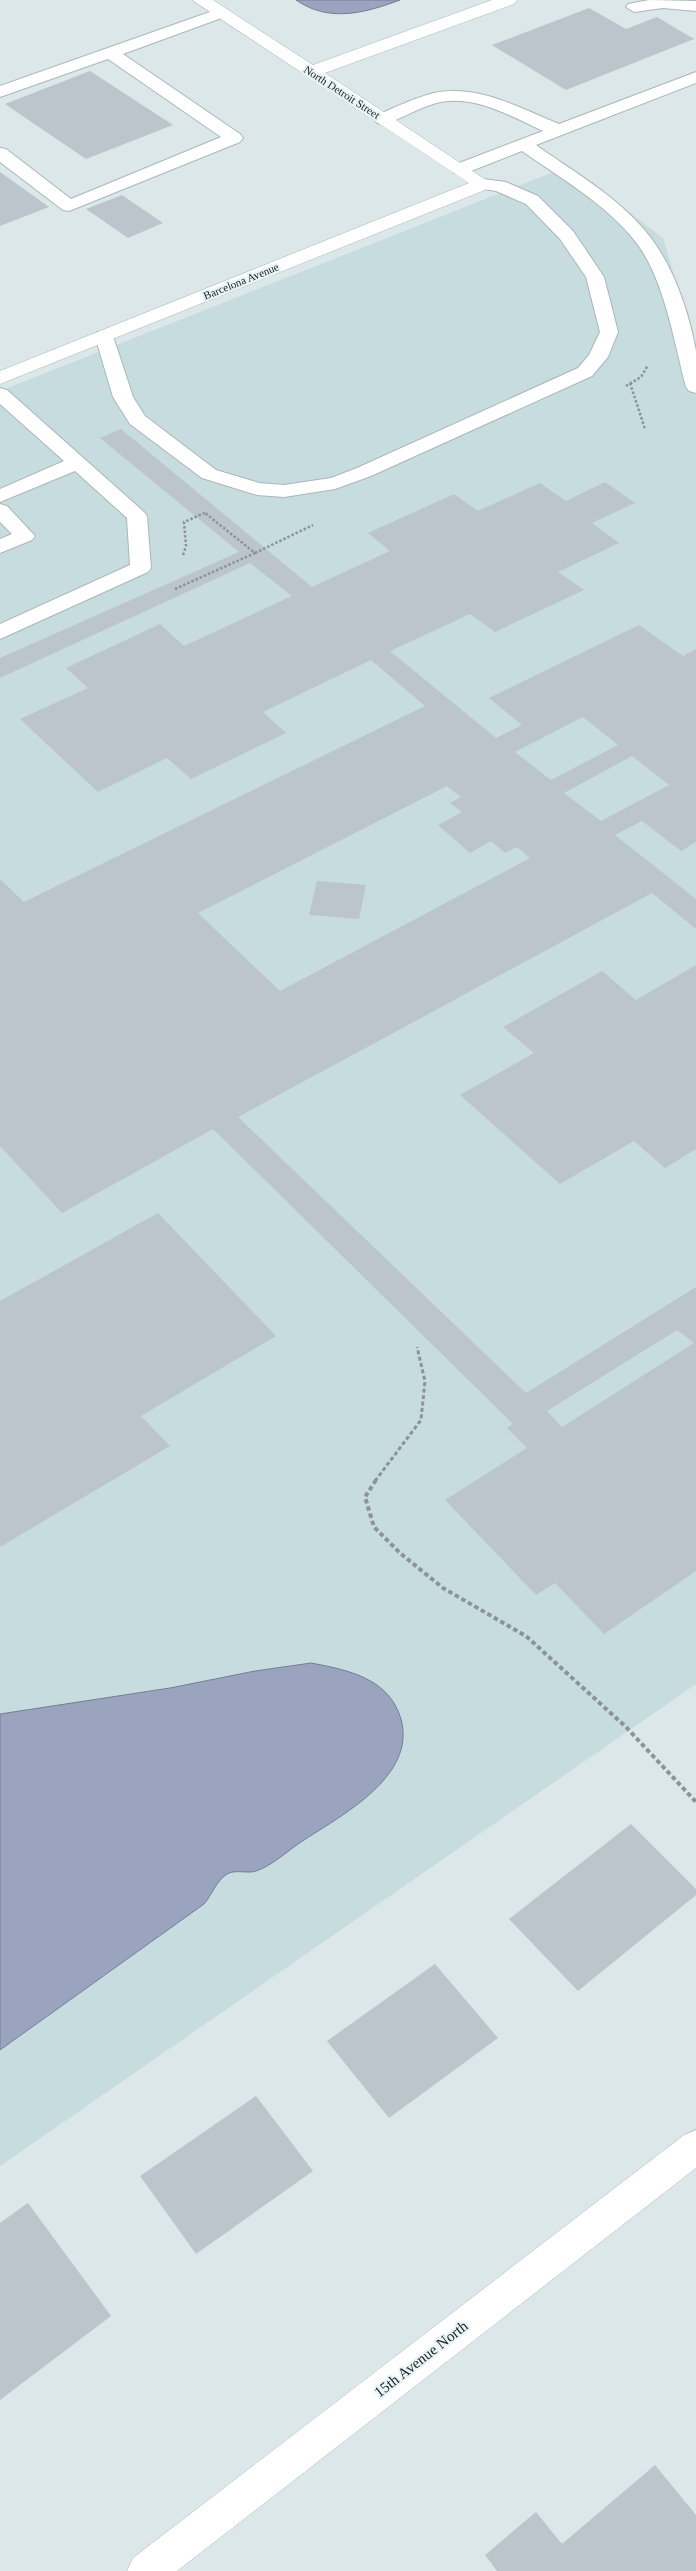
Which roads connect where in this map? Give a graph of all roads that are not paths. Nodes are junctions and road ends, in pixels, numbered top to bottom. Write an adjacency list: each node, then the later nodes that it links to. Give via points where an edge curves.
1 (201, 0): 5 (street, North Detroit Street)
2 (508, 0): 7 (street)
3 (696, 6): 4 (lane, via 663,3)
4 (634, 7)
5 (221, 13): 6 (lane); 7 (street, North Detroit Street)
6 (111, 53): 9 (lane); 13 (lane, via 234,138 69,206)
7 (312, 72): 10 (street, North Detroit Street)
8 (696, 78): 11 (lane)
9 (0, 92)
10 (384, 119): 11 (lane, via 441,97 464,96 488,102); 14 (street, North Detroit Street)
11 (559, 131): 12 (lane)
12 (524, 144): 14 (lane); 18 (lane, via 621,216 644,240 664,280)
13 (0, 154)
14 (460, 169): 15 (street, North Detroit Street)
15 (483, 184): 16 (street, Barcelona Avenue); 16 (lane, via 500,186 532,200 567,235 595,277 608,332 598,357 585,372 364,472 335,483 284,491 257,489 209,474 137,420 123,397)
16 (104, 336): 17 (street, Barcelona Avenue)
17 (0, 378)
18 (696, 387)
19 (0, 394): 20 (lane)
20 (77, 463): 21 (lane); 24 (lane, via 137,516 141,568)
21 (0, 496)
22 (0, 510): 23 (lane, via 25,536)
23 (0, 548)
24 (0, 632)
25 (696, 2147): 26 (street, 15th Avenue North)
26 (146, 2571)

